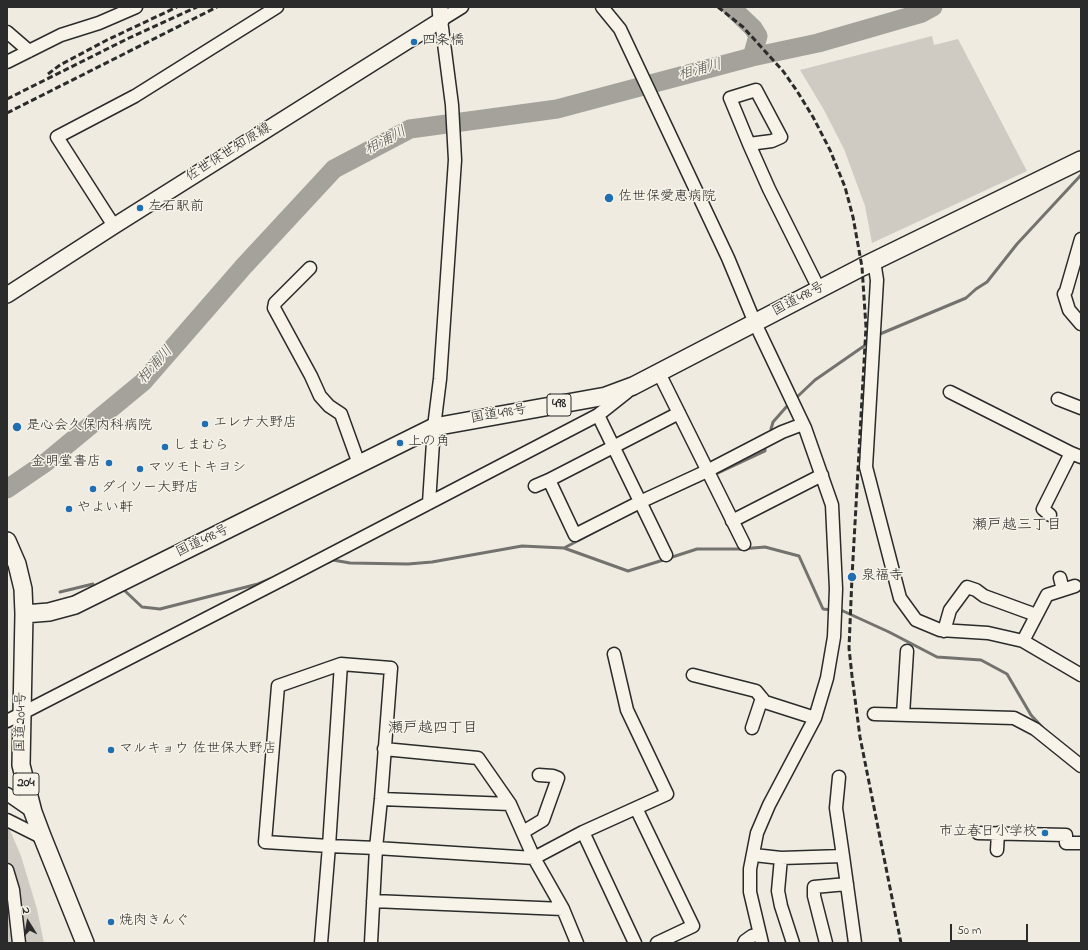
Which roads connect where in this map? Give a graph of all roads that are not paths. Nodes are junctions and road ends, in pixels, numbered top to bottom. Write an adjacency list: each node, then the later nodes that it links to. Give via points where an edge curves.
1 (136, 7): 7 (street, via 99,23 61,35)
2 (277, 7): 11 (street, via 135,96 57,137)
3 (462, 7): 5 (street)
4 (602, 7): 17 (street, via 620,29 728,258)
5 (440, 14): 11 (main road, 佐世保世知原線); 27 (street, via 452,105 455,160 440,379)
6 (7, 32): 7 (street)
7 (28, 51): 8 (street)
8 (7, 62)
9 (749, 144): 9 (street, via 730,98 756,90 781,137); 15 (street)
10 (1081, 160): 13 (highway, 国道498号 / 498)
11 (114, 226): 16 (main road, 佐世保世知原線)
12 (1081, 239): 18 (street, via 1064,294 1068,310)
13 (874, 261): 15 (highway, 国道498号 / 498); 45 (street, via 877,280 866,467 900,598 916,620)
14 (310, 268): 30 (street, via 274,303 274,308 320,396 341,414)
15 (819, 289): 17 (highway, 国道498号 / 498)
16 (7, 294)
17 (755, 322): 19 (highway, 国道498号 / 498); 26 (street)
18 (1081, 324)
19 (659, 373): 20 (highway, 国道498号 / 498); 24 (street)
20 (633, 386): 25 (street); 27 (highway, 国道498号 / 498, via 606,396)
21 (950, 392): 29 (street)
22 (1058, 399): 23 (street)
23 (1081, 408)
24 (679, 413): 28 (street); 31 (street)
25 (598, 415): 28 (street); 36 (street)
26 (803, 424): 31 (street); 32 (street)
27 (434, 427): 30 (highway, 国道498号 / 498); 36 (street)
28 (613, 446): 33 (street); 35 (street)
29 (1076, 455): 37 (street)
30 (359, 464): 43 (highway, 国道498号 / 498, via 75,605 49,612)
31 (707, 470): 35 (street); 38 (street)
32 (822, 475): 38 (street); 56 (street, via 832,505 835,617 827,678)
33 (548, 480): 34 (street); 35 (street, via 575,535)
34 (535, 486)
35 (640, 502): 41 (street)
36 (429, 503): 55 (street)
37 (1043, 508)
38 (732, 522): 40 (street)
39 (7, 541): 43 (highway, 国道204号 / 204, via 17,564 23,589)
40 (744, 544)
41 (666, 555)
42 (1075, 586): 44 (street, via 1062,584 1047,595)
43 (24, 614): 55 (highway, 国道204号 / 204)
44 (1036, 615): 45 (street, via 967,587 950,610); 46 (street)
45 (944, 630): 46 (street, via 988,633)
46 (1023, 641): 51 (street)
47 (907, 651): 54 (street)
48 (614, 654): 65 (street, via 627,710 667,794)
49 (341, 664): 58 (street, via 391,668); 73 (street); 73 (street, via 278,686 265,842)
50 (693, 675): 52 (street, via 756,691)
51 (1081, 675)
52 (762, 698): 56 (street, via 765,702); 57 (street)
53 (874, 714): 54 (street)
54 (903, 715): 59 (street, via 1014,718 1035,729)
55 (14, 718): 66 (highway, 国道204号 / 204, via 21,765)
56 (815, 718): 77 (street, via 769,805 757,833)
57 (752, 728)
58 (384, 749): 63 (street); 64 (street, via 478,758)
59 (1081, 766)
60 (539, 775): 68 (street, via 558,778 543,820)
61 (839, 777): 78 (street, via 836,808)
62 (7, 794): 66 (street)
63 (381, 799): 64 (street); 75 (street)
64 (510, 804): 68 (street)
65 (636, 808): 69 (street); 85 (street, via 693,926)
66 (33, 812): 72 (highway, 国道204号 / 204)
67 (7, 820): 72 (street)
68 (523, 832): 79 (street)
69 (583, 832): 79 (street); 92 (street)
70 (978, 833): 71 (street)
71 (998, 833): 74 (street, via 1066,835 1066,843); 76 (street)
72 (42, 836): 88 (highway, 国道204号 / 204)
73 (329, 846): 75 (street); 89 (street)
74 (1074, 846)
75 (376, 848): 79 (street); 83 (street)
76 (997, 850)
77 (754, 856): 80 (street); 86 (street, via 750,869 750,892)
78 (843, 856): 80 (street); 82 (street)
79 (534, 858): 84 (street)
80 (781, 858): 95 (street, via 778,891)
81 (7, 870): 87 (street, via 13,890)
82 (847, 884): 96 (street, via 814,887); 97 (street)
83 (373, 900): 84 (street); 90 (street)
84 (563, 909): 91 (street)
85 (678, 939): 93 (street)
86 (760, 939): 94 (street, via 752,936)
87 (19, 943)
88 (85, 943)
89 (320, 943)
90 (372, 943)
91 (578, 943)
92 (635, 943)
93 (658, 943)
94 (744, 943)
95 (793, 943)
96 (826, 943)
97 (855, 943)

